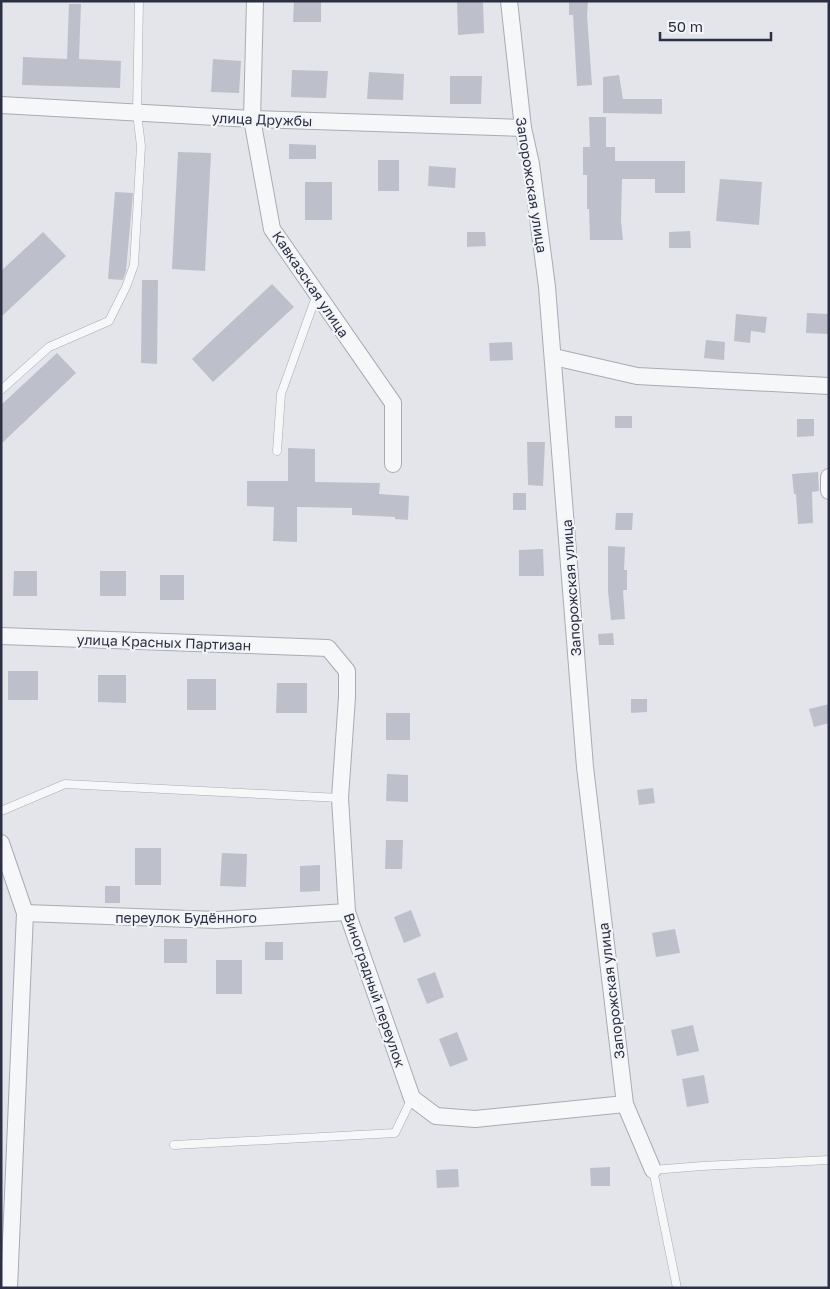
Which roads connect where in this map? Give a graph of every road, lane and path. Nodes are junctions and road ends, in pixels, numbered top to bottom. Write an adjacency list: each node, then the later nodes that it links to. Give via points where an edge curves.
1 (139, 1): 5 (lane)
2 (255, 1): 6 (street, Кавказская улица)
3 (509, 1): 7 (street, Запорожская улица)
4 (1, 105): 5 (street, улица Дружбы)
5 (138, 113): 6 (street, улица Дружбы); 11 (lane, via 141,146 134,265 126,287 109,321 49,348)
6 (252, 118): 7 (street, улица Дружбы); 8 (street, Кавказская улица, via 272,229)
7 (523, 128): 9 (street, Запорожская улица, via 532,173)
8 (317, 294): 12 (lane, via 281,394); 13 (street, Кавказская улица, via 393,403)
9 (554, 357): 10 (street, via 637,376); 24 (street, Запорожская улица, via 585,767)
10 (829, 386)
11 (1, 390)
12 (277, 451)
13 (393, 464)
14 (829, 477): 15 (street)
15 (829, 491)
16 (1, 636): 17 (street, улица Красных Партизан)
17 (328, 648): 18 (street, Виноградный переулок, via 347,671)
18 (340, 798): 19 (lane, via 65,784); 21 (street, Виноградный переулок)
19 (1, 811)
20 (1, 843): 22 (street)
21 (347, 912): 22 (street, переулок Будённого, via 217,920); 23 (street, Виноградный переулок)
22 (25, 913): 28 (street)
23 (412, 1098): 24 (street, via 436,1116 475,1119); 25 (lane, via 395,1133)
24 (625, 1104): 27 (street, Запорожская улица)
25 (174, 1145)
26 (829, 1160): 27 (lane)
27 (653, 1170): 29 (lane)
28 (9, 1288)
29 (677, 1288)

